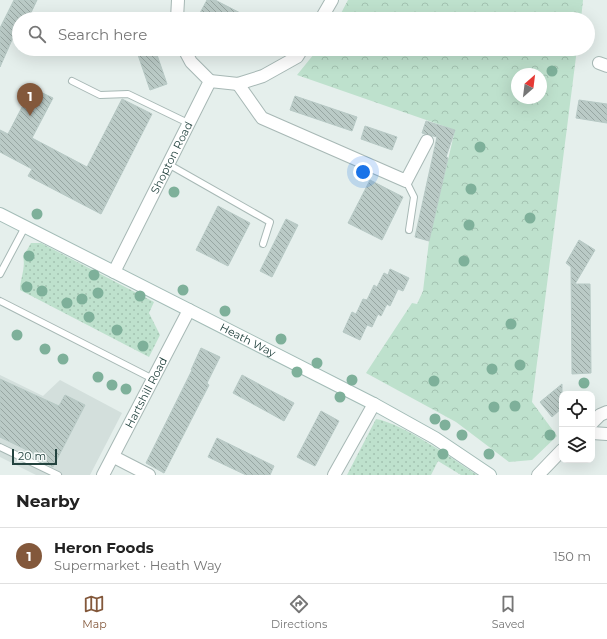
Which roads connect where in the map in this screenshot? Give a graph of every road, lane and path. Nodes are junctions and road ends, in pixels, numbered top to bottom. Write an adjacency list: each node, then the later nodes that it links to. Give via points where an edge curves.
1 (178, 0): 3 (street)
2 (332, 0): 4 (street)
3 (177, 12)
4 (325, 12)
5 (188, 56): 7 (street)
6 (298, 56): 9 (street, via 263,76)
7 (210, 80): 9 (street); 10 (street, Shopton Road)
8 (72, 81): 10 (lane, via 100,95 128,94)
9 (238, 84): 13 (street, via 262,118)
10 (188, 123): 12 (street, Shopton Road)
11 (427, 141): 13 (street)
12 (168, 164): 17 (lane, via 270,222); 18 (street, Shopton Road)
13 (406, 181): 16 (lane, via 414,197)
14 (0, 214): 15 (street, Heath Way)
15 (25, 227): 18 (street, Heath Way); 19 (lane)
16 (409, 230)
17 (263, 244)
18 (114, 272): 21 (street, Heath Way)
19 (0, 274)
20 (0, 301): 22 (lane)
21 (189, 310): 22 (street, Hartshill Road); 23 (street, Heath Way)
22 (152, 378): 30 (street, Hartshill Road)
23 (374, 404): 34 (street); 35 (street, Heath Way, via 435,438)
24 (607, 412): 25 (street)
25 (595, 420)
26 (595, 433): 27 (street)
27 (607, 434)
28 (0, 447): 31 (lane)
29 (559, 453): 36 (street)
30 (114, 457): 32 (street, Hartshill Road); 33 (street)
31 (58, 475)
32 (103, 475)
33 (148, 475)
34 (334, 475)
35 (490, 475)
36 (538, 475)

